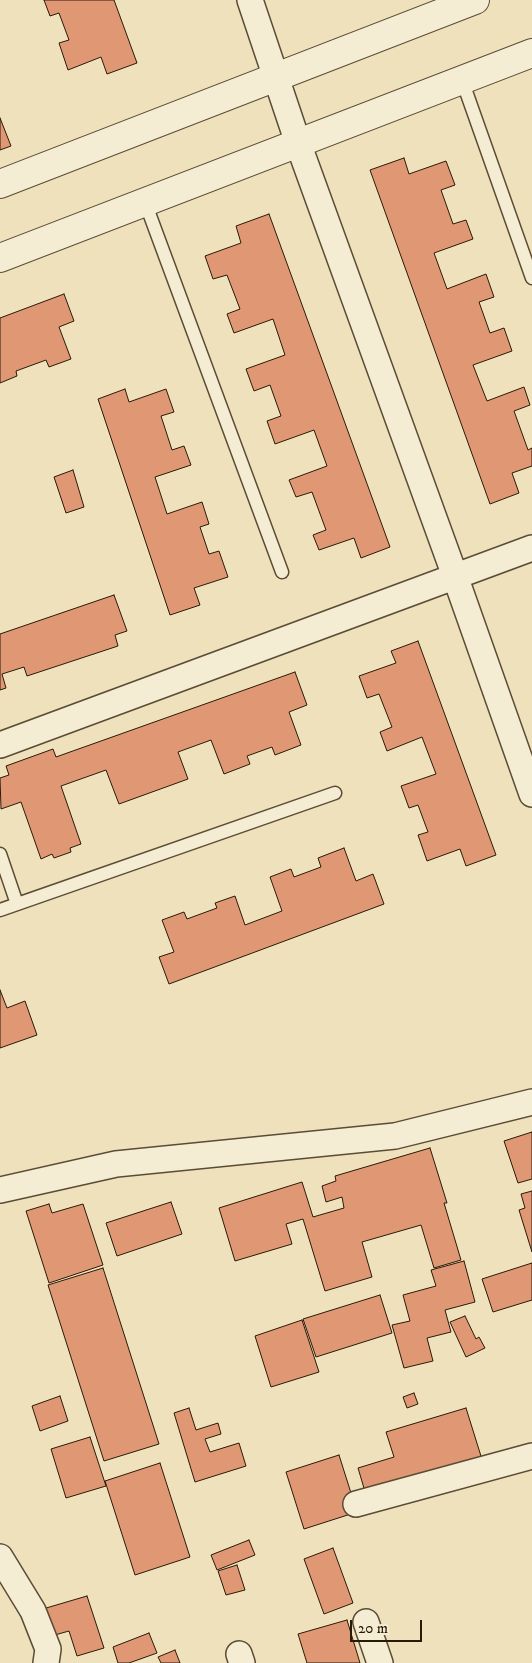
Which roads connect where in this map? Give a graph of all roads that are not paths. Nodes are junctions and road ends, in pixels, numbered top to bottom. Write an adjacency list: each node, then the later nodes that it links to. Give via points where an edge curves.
1 (250, 0): 4 (street)
2 (476, 0): 4 (street)
3 (532, 53): 5 (street)
4 (276, 77): 6 (street); 7 (street)
5 (462, 80): 6 (street); 10 (lane)
6 (298, 143): 8 (street); 13 (street)
7 (0, 184)
8 (146, 202): 9 (street); 12 (lane)
9 (0, 258)
10 (532, 278)
11 (532, 548): 13 (street)
12 (282, 572)
13 (455, 576): 14 (street); 16 (street)
14 (0, 745)
15 (335, 793): 18 (lane)
16 (532, 794)
17 (0, 854): 18 (lane)
18 (17, 904): 19 (lane)
19 (0, 910)
20 (532, 1102): 21 (street, via 395,1136 116,1164)
21 (0, 1190)
22 (532, 1456): 23 (street)
23 (356, 1504)
24 (0, 1557): 26 (street, via 34,1611 48,1649)
25 (366, 1622): 27 (street)
26 (46, 1663)
27 (380, 1663)

